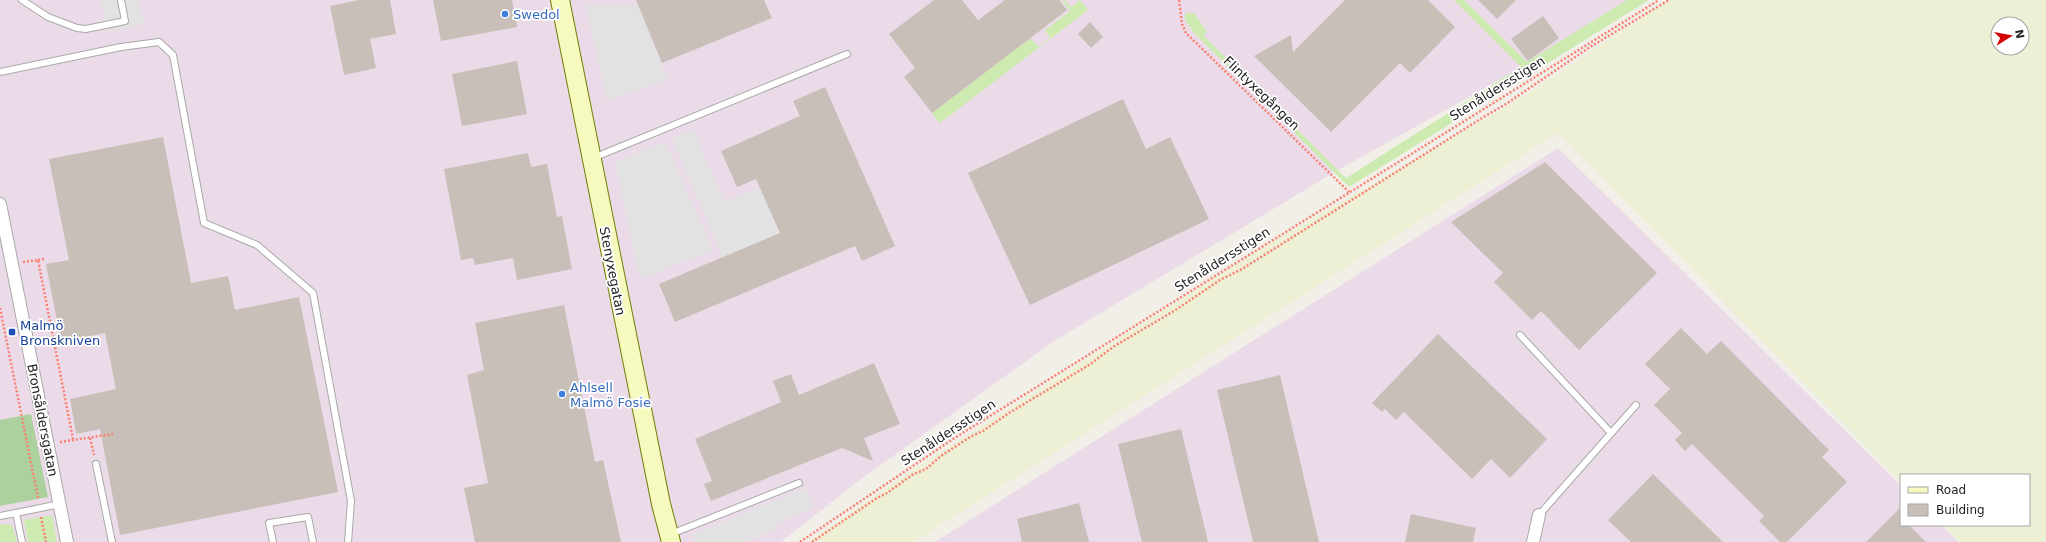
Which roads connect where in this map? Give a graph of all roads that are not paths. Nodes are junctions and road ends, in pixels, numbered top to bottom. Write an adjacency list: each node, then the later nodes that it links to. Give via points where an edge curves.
1 (22, 0): 2 (lane, via 64,24 86,29 125,21)
2 (121, 0)
3 (560, 0): 6 (street, Stenyxegatan)
4 (847, 54): 6 (lane)
5 (0, 72): 23 (lane, via 121,47 159,42 173,55 204,223 257,245 313,293 351,501)
6 (590, 159): 17 (street, Stenyxegatan)
7 (0, 204): 13 (street, Bronsåldersgatan)
8 (1520, 335): 10 (lane)
9 (1636, 405): 10 (lane)
10 (1611, 433): 15 (lane)
11 (96, 464): 20 (lane)
12 (800, 483): 17 (lane)
13 (60, 504): 14 (lane); 19 (street, Bronsåldersgatan)
14 (16, 513): 16 (lane); 18 (lane)
15 (1539, 515): 24 (street)
16 (0, 516)
17 (670, 539)
18 (22, 542)
19 (67, 542)
20 (112, 542)
21 (273, 542): 22 (lane, via 269,523 308,517)
22 (313, 542)
23 (348, 542)
24 (1533, 542)

